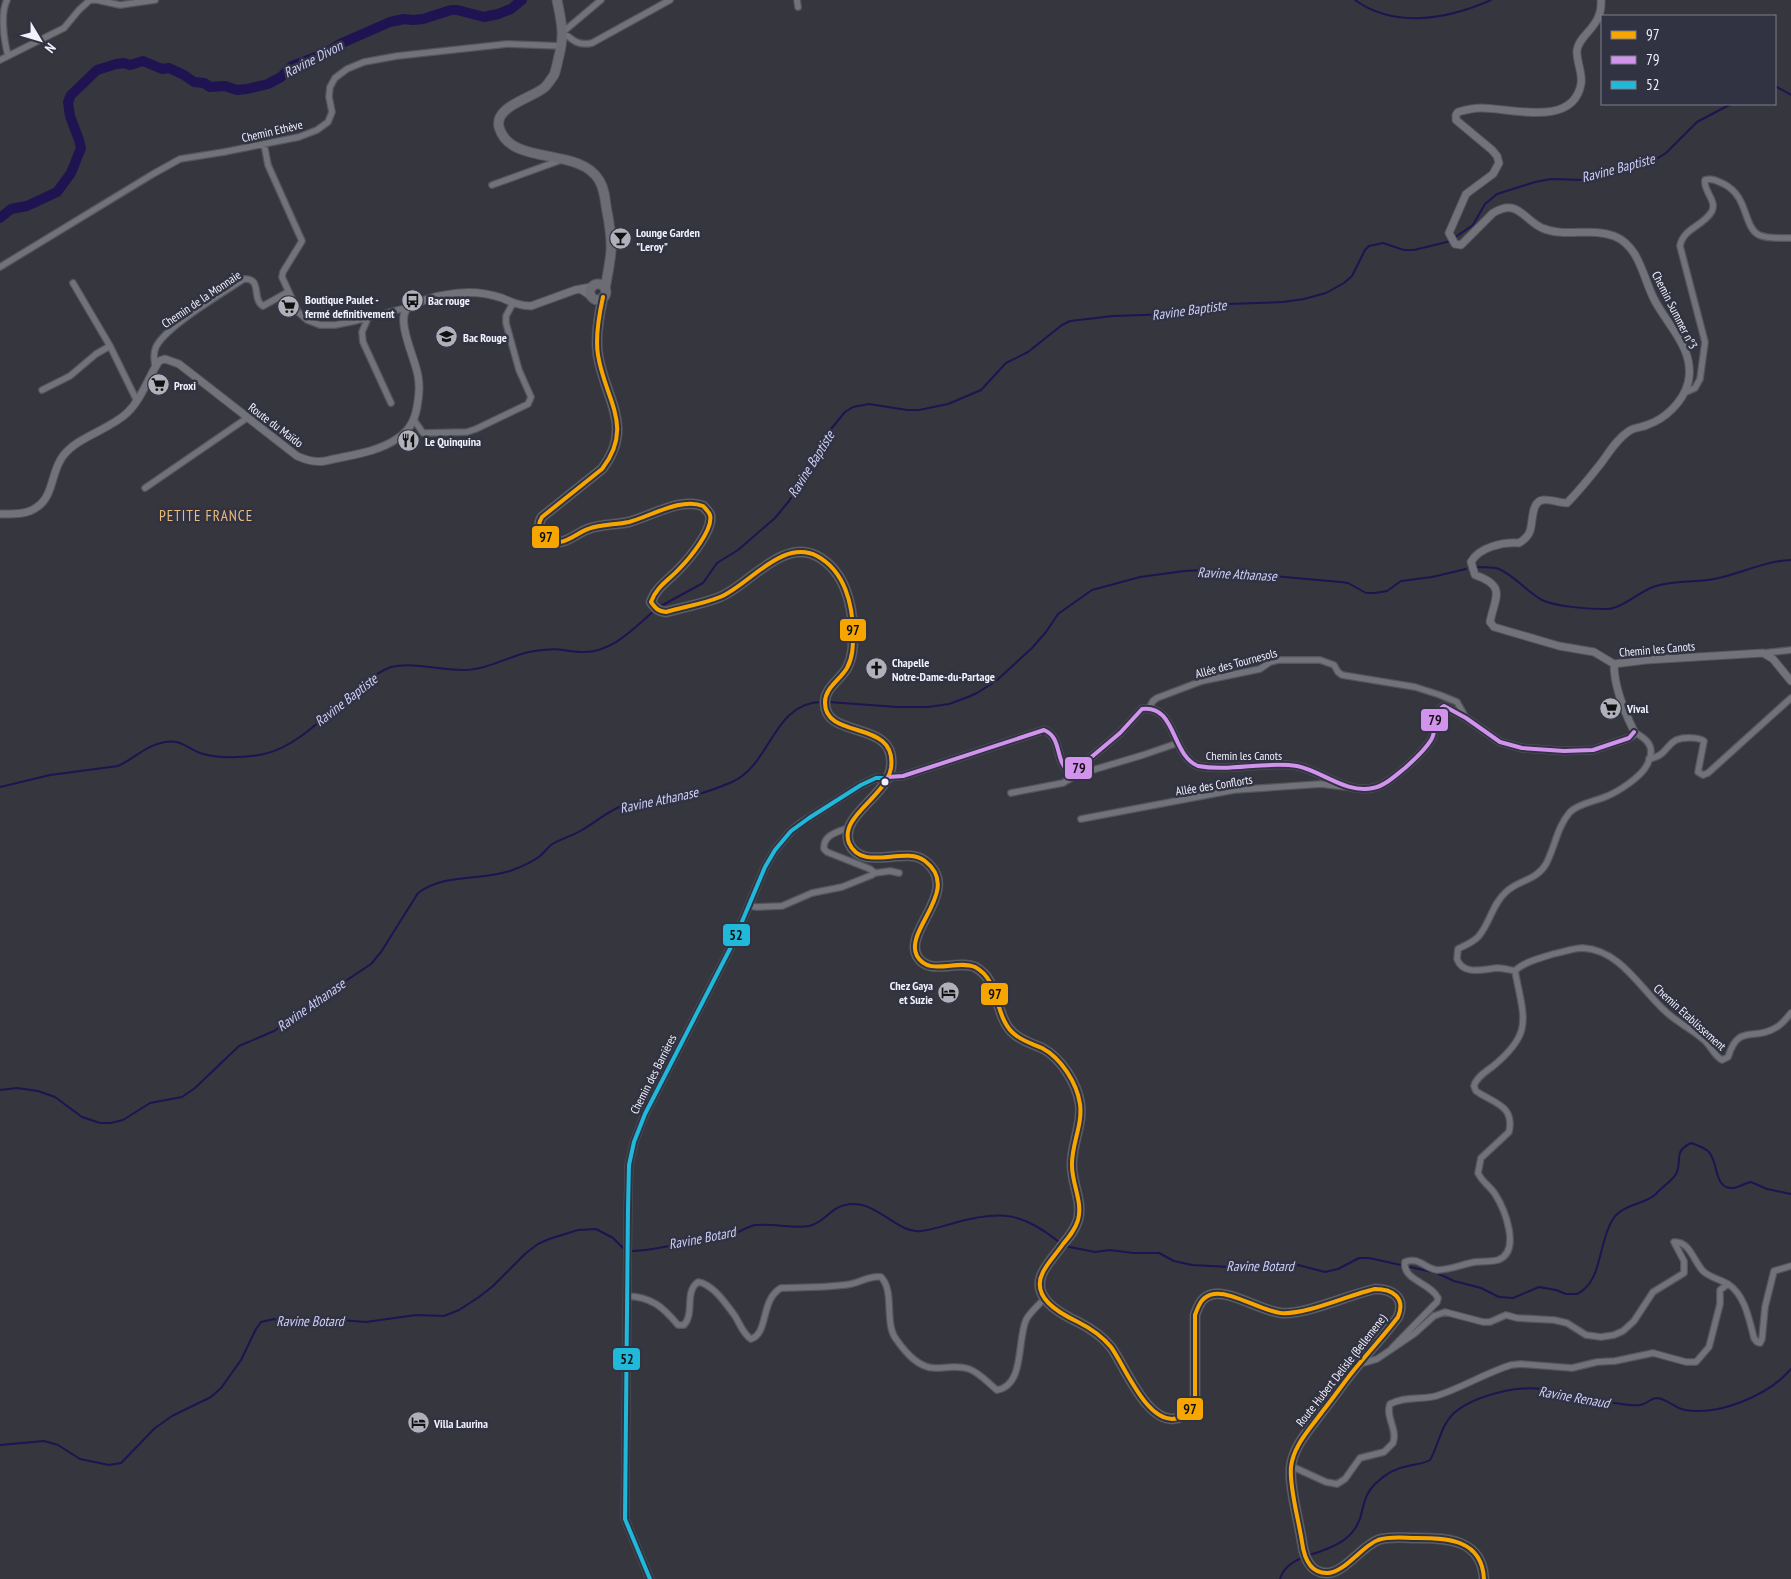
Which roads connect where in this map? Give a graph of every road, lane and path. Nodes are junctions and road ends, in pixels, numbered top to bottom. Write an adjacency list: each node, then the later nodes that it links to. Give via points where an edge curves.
1 (7, 0): 11 (street, via 1,15)
2 (155, 0): 11 (street, via 120,5 90,0 64,28)
3 (557, 0): 9 (main road)
4 (601, 0): 9 (street)
5 (670, 0): 9 (street, via 592,43 575,43)
6 (797, 0): 8 (street)
7 (1601, 0): 27 (street, Chemin Summer n°3, via 1599,18 1577,50 1581,83 1572,103 1555,112 1480,108 1456,115 1456,120 1492,150 1499,163 1493,174 1466,194 1449,233 1456,244 1461,245 1489,216 1508,207 1518,209 1548,230 1600,232 1622,240 1638,259 1655,300 1685,350 1689,373)
8 (798, 7)
9 (563, 32): 10 (main road)
10 (562, 46): 13 (street, Chemin Ethève, via 508,44 364,62 347,69 330,86 332,112 328,122 300,136); 14 (main road, via 554,74 546,87 506,110 498,124 506,139 517,148)
11 (8, 56): 12 (street)
12 (0, 60)
13 (264, 144): 17 (street, Chemin Ethève, via 180,159); 19 (street, via 268,165 302,241 283,272)
14 (563, 159): 15 (street); 20 (main road, via 589,170 603,189 611,251 607,275)
15 (492, 185)
16 (1791, 238): 27 (street, via 1758,235 1733,189 1711,179 1705,180 1704,185 1712,199 1711,213 1685,234 1680,246 1705,342 1700,379 1695,388)
17 (0, 267)
18 (73, 284): 24 (street)
19 (288, 292): 23 (street, via 298,312 320,325); 25 (street, Chemin de la Monnaie, via 263,306 257,299 254,281 244,279 166,333 155,348)
20 (597, 292): 21 (street, via 580,289 531,306); 44 (main road, via 600,311 598,354 618,422 618,435 609,460 602,469 542,517 539,522 543,536 561,542 594,527 626,522 676,506 691,503 703,506 710,517 704,536 653,596 651,602 658,611 666,612 732,591 751,575 786,555 799,552 818,557 832,568 844,585 853,615 849,665 828,691 825,707 839,724 886,744 891,758)
21 (514, 303): 22 (street, via 469,292 444,295); 31 (street, via 506,316 519,370 531,397 528,404 467,432 423,433)
22 (409, 307): 23 (street); 31 (street, Route du Maïdo, via 404,317 405,328 419,384)
23 (368, 318): 29 (street, via 362,332 363,342)
24 (110, 346): 26 (street, via 70,376); 28 (street)
25 (155, 366): 28 (street); 30 (street, Route du Maïdo, via 165,358 172,360)
26 (42, 390)
27 (1684, 393): 36 (street, via 1660,419 1638,426 1615,444 1567,503 1538,502 1527,537 1519,543 1510,542 1480,551 1471,562 1475,574 1489,580 1497,591 1490,622 1494,628 1594,652)
28 (137, 400): 33 (street, via 126,414 64,454 47,495 38,507 20,513)
29 (390, 403)
30 (248, 418): 31 (street, Route du Maïdo, via 297,456 318,462 387,444 399,438); 32 (street)
31 (414, 420)
32 (145, 488)
33 (0, 514)
34 (1791, 650): 35 (street)
35 (1763, 653): 36 (street, Chemin les Canots); 37 (street, via 1773,659)
36 (1614, 664): 41 (street, Chemin les Canots, via 1618,690)
37 (1791, 681)
38 (1791, 698): 43 (street, via 1708,773 1698,772 1704,741 1698,738 1676,741 1664,753)
39 (1150, 708): 40 (street, Allée des Tournesols, via 1157,698 1202,681 1260,669 1278,660 1320,660 1334,665 1342,675 1415,687 1440,695 1456,702); 42 (street, Chemin les Canots, via 1156,709 1167,720); 44 (street, via 1142,709 1120,733 1076,770 1068,771 1063,767 1055,738 1044,730)
40 (1466, 718): 41 (street, Chemin les Canots, via 1500,742 1544,750 1593,750 1629,738); 45 (street, Chemin les Canots, via 1444,706 1438,710 1430,741 1390,780 1374,788)
41 (1634, 732): 43 (street, via 1649,743)
42 (1178, 743): 45 (street, Chemin les Canots, via 1184,756 1198,766 1295,766); 46 (street, via 1076,775 1063,783)
43 (1650, 759): 52 (street, via 1636,778 1571,811 1541,871 1504,892 1479,935 1458,949 1457,959 1463,968)
44 (888, 779): 48 (main road); 51 (street, Chemin des Barrières, via 876,778 860,785 791,831 770,857)
45 (1350, 787): 47 (street, Allée des Conflorts, via 1321,784 1234,790)
46 (1011, 793)
47 (1081, 819)
48 (848, 828): 49 (street, via 828,837 824,841 824,849); 57 (main road, via 851,846 863,856 916,856 926,862 934,872 936,894 915,940 918,957 932,967 968,965 980,970 991,984 1009,1029 1024,1042 1052,1055 1071,1081 1080,1104 1072,1154 1079,1217 1041,1277 1040,1291)
49 (874, 873): 50 (street); 51 (street, via 848,885 812,893 782,906)
50 (899, 873)
51 (750, 906): 56 (street, Chemin des Barrières, via 634,1142 629,1165)
52 (1515, 971): 53 (street, Chemin Etablissement, via 1530,962 1570,950 1582,948 1600,952 1625,969 1665,1012 1704,1040 1722,1060 1728,1057 1733,1043 1740,1036 1769,1031); 58 (street, via 1524,1021 1519,1039 1477,1079 1474,1086 1476,1091 1508,1112 1509,1132 1481,1158 1478,1173 1494,1192 1505,1214 1508,1248 1498,1260 1444,1269 1436,1270 1416,1261 1405,1262 1405,1271 1431,1288 1438,1298)
53 (1791, 1013)
54 (1791, 1266): 55 (street, via 1774,1271 1760,1343 1754,1338 1745,1305)
55 (1728, 1284): 58 (street, via 1703,1271 1682,1243 1674,1242 1684,1261 1684,1273 1653,1292 1634,1321 1614,1336 1586,1335 1567,1323 1554,1320 1506,1315 1483,1322 1446,1312 1434,1316); 60 (street, via 1720,1290 1720,1304 1709,1347 1696,1362 1653,1353 1572,1368 1511,1365 1431,1398 1412,1398 1390,1404 1388,1412 1395,1433 1394,1443 1384,1452 1360,1458 1345,1479 1337,1484)
56 (627, 1296): 57 (street, via 654,1302 678,1325 684,1325 688,1319 693,1286 702,1282 721,1299 751,1339 761,1330 771,1296 781,1288 827,1287 881,1277 886,1284 893,1334 914,1360 931,1368 959,1366 971,1370 997,1390 1006,1386 1013,1377 1018,1367 1023,1329 1032,1310); 61 (street, Chemin des Barrières, via 626,1519)
57 (1044, 1299): 59 (main road, Route Hubert Delisle (Bellemene), via 1054,1309 1103,1338 1150,1408 1173,1419 1181,1417 1193,1405 1195,1315 1201,1301 1212,1294 1220,1293 1274,1312 1290,1313 1375,1289 1395,1293 1401,1310 1398,1317)
58 (1392, 1348): 59 (street, via 1371,1362)
59 (1359, 1364): 60 (main road, Route Hubert Delisle (Bellemene), via 1302,1439)
60 (1291, 1466): 62 (main road, Route Hubert Delisle (Bellemene), via 1307,1562 1320,1573 1330,1574 1339,1569 1379,1540 1436,1538 1464,1544 1473,1551 1481,1562)
61 (650, 1579)
62 (1484, 1579)

